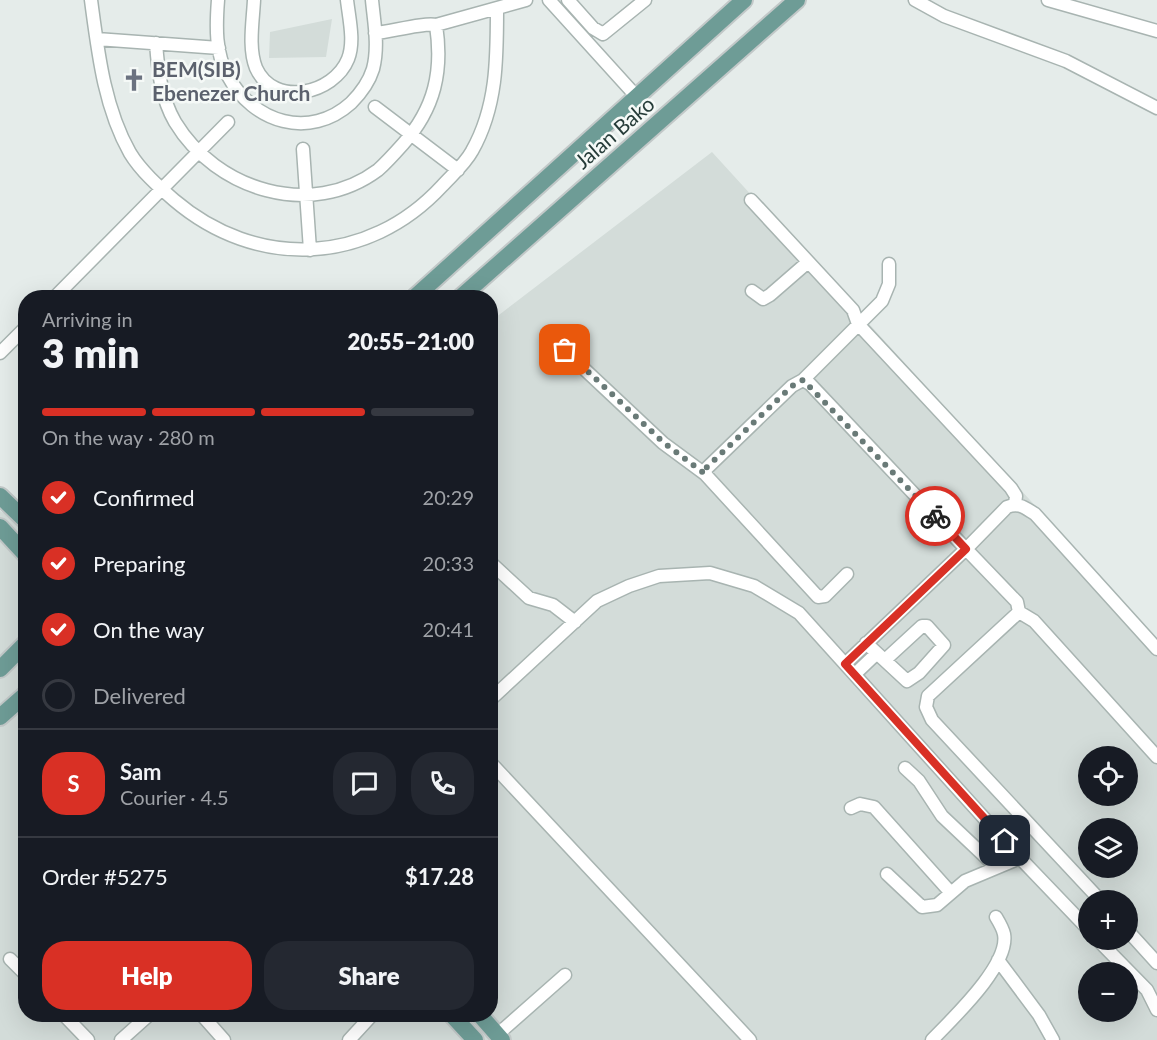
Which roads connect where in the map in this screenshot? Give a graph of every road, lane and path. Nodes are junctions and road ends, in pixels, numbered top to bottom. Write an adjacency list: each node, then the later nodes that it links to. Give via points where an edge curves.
1 (91, 0): 19 (street)
2 (218, 0): 22 (street)
3 (254, 0): 4 (street, via 252,48 256,68 261,77 275,86 303,93 334,79 348,59 351,50)
4 (347, 0)
5 (372, 0): 17 (street)
6 (526, 0): 14 (street)
7 (549, 0): 21 (street)
8 (568, 0): 18 (street)
9 (645, 0): 18 (street)
10 (744, 0): 23 (main road, Jalan Bako)
11 (796, 0): 39 (main road, Jalan Bako)
12 (915, 0): 25 (street, via 944,16 1066,61)
13 (1048, 0): 16 (street)
14 (497, 10): 15 (street); 30 (street, via 494,93 471,153)
15 (436, 25): 17 (street); 27 (street, via 438,76)
16 (1157, 32)
17 (375, 33): 22 (street, via 375,63 365,87 336,115 313,123 282,122 248,102 228,76)
18 (601, 34): 21 (street)
19 (96, 39): 20 (street); 31 (street, via 119,131 138,165)
20 (156, 43): 22 (street); 29 (street, via 166,103)
21 (589, 45): 23 (street)
22 (219, 48)
23 (636, 96): 38 (main road, Jalan Bako)
24 (375, 106): 27 (street)
25 (1157, 108)
26 (228, 122): 29 (street)
27 (411, 135): 30 (street); 32 (street, via 369,176 342,188)
28 (303, 148): 32 (street)
29 (198, 152): 31 (street); 32 (street, via 222,172 244,183 283,194)
30 (458, 170): 34 (street, via 401,221 362,240)
31 (160, 188): 34 (street, via 187,212 229,236 254,244); 37 (street)
32 (306, 195): 34 (street)
33 (751, 200): 35 (street)
34 (310, 250)
35 (808, 262): 40 (street, via 770,295 763,298); 41 (street, via 853,310)
36 (889, 264): 41 (street, via 889,284 882,301)
37 (62, 290)
38 (424, 290)
39 (469, 290)
40 (752, 291)
41 (858, 324): 45 (street); 48 (street, via 1011,488)
42 (18, 335): 44 (street)
43 (548, 335): 46 (street, via 663,442)
44 (0, 353)
45 (803, 380): 46 (street, via 706,468); 53 (street)
46 (705, 474): 56 (street, via 818,597 825,596)
47 (0, 496): 49 (main road)
48 (1015, 504): 53 (street, via 1007,507); 60 (street, via 1035,514)
49 (18, 513)
50 (0, 527): 51 (main road)
51 (12, 540): 52 (main road); 54 (main road)
52 (18, 546)
53 (966, 549): 57 (street, via 1017,603); 59 (street)
54 (18, 550)
55 (498, 569): 58 (street, via 529,598 553,605)
56 (847, 574)
57 (1019, 612): 73 (street, via 1034,621); 80 (street, via 928,696 926,707 932,720)
58 (575, 622): 64 (street, via 597,601 628,586 659,576 710,573 754,586 799,613); 68 (street)
59 (866, 644): 62 (street); 64 (street)
60 (1157, 649)
61 (18, 651): 65 (main road)
62 (880, 657): 62 (street, via 907,681 944,645 927,626 922,626); 66 (street)
63 (18, 664): 67 (main road)
64 (845, 664): 66 (street)
65 (0, 669)
66 (855, 674): 77 (street)
67 (0, 681)
68 (498, 693)
69 (18, 701): 71 (main road)
70 (18, 713): 72 (main road)
71 (0, 717)
72 (0, 728)
73 (1157, 757)
74 (905, 768): 78 (street, via 919,781 942,816)
75 (498, 771): 104 (street)
76 (851, 808): 81 (street, via 860,804 874,807)
77 (1020, 858): 78 (street); 83 (street)
78 (996, 867): 81 (street, via 964,881)
79 (887, 874): 81 (street, via 922,907 937,905)
80 (1091, 890)
81 (951, 892)
82 (996, 917): 87 (street, via 1004,936)
83 (1078, 919)
84 (1138, 942): 88 (street)
85 (1108, 950): 91 (street, via 1147,990)
86 (10, 959): 89 (street)
87 (998, 960): 105 (street, via 986,982); 106 (street)
88 (1157, 963)
89 (18, 967)
90 (565, 975): 98 (street)
91 (1157, 1010)
92 (71, 1022): 99 (street)
93 (141, 1022): 100 (street)
94 (208, 1022): 101 (street)
95 (366, 1022): 102 (street)
96 (458, 1022): 103 (main road)
97 (486, 1022): 98 (main road)
98 (500, 1037)
99 (88, 1040)
100 (121, 1040)
101 (224, 1040)
102 (349, 1040)
103 (475, 1040)
104 (750, 1040)
105 (932, 1040)
106 (1053, 1040)

